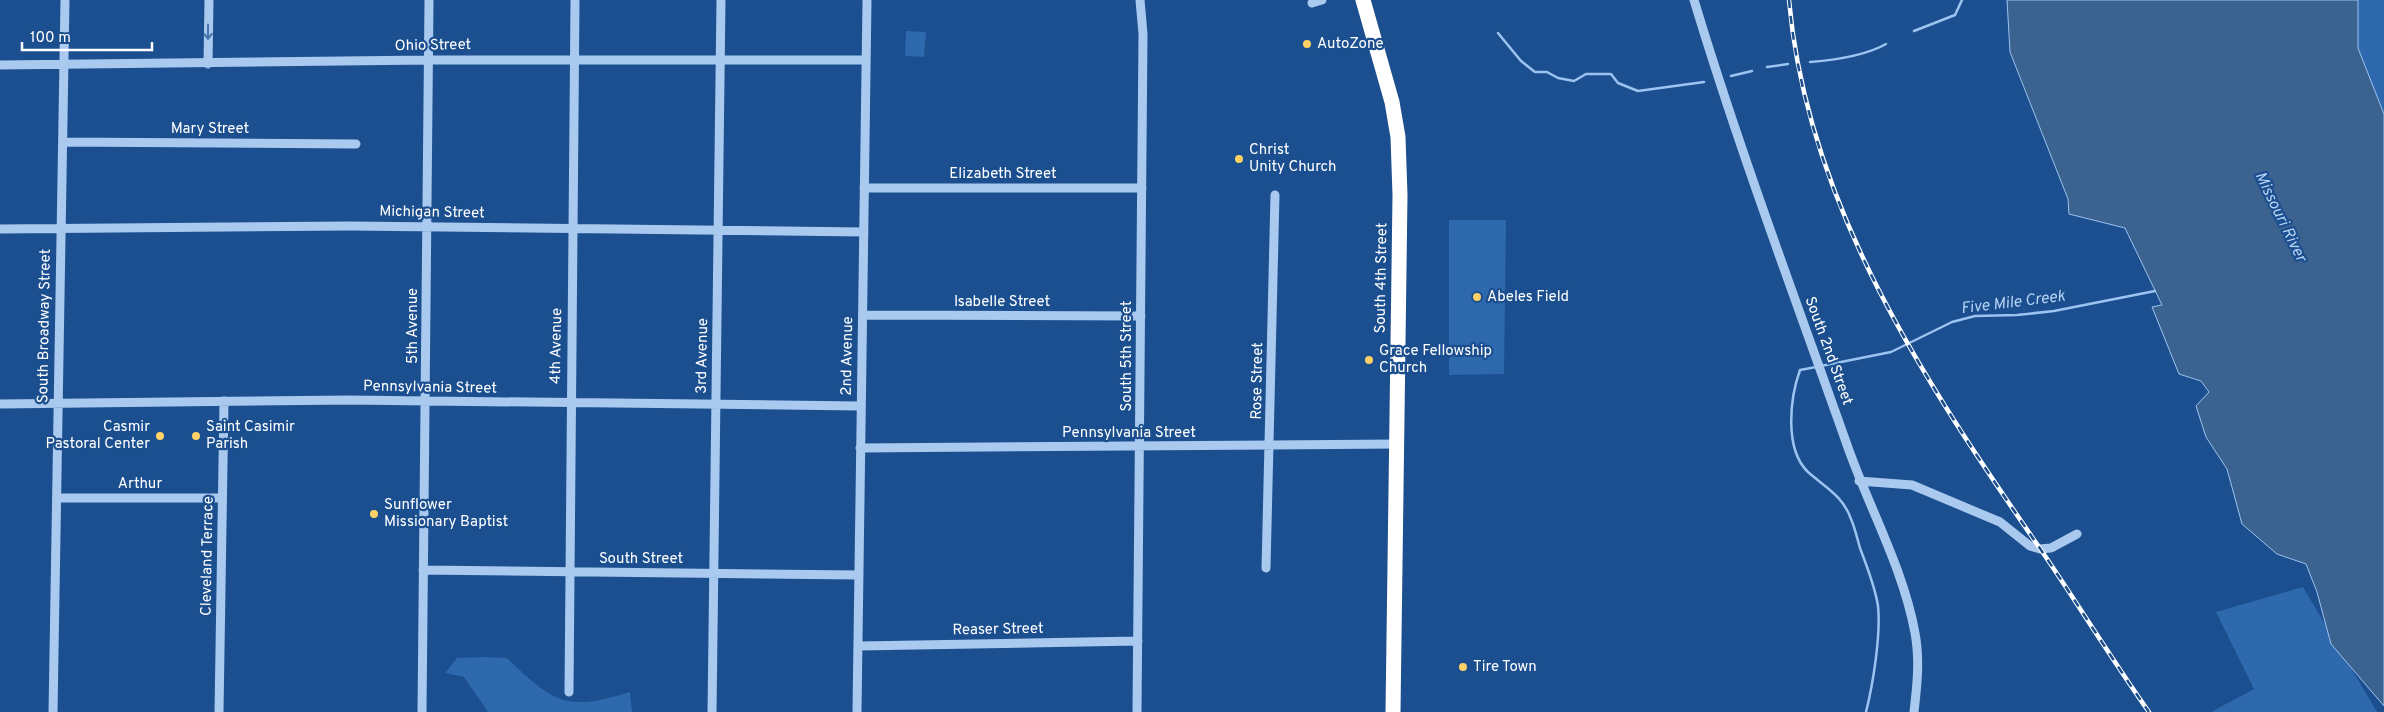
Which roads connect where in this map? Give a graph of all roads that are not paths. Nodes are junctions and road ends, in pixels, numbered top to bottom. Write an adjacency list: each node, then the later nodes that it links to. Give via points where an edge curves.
1 (65, 0): 16 (street, South Broadway Street)
2 (209, 0): 17 (street, one-way to 17)
3 (429, 0): 14 (street, 5th Avenue)
4 (575, 0): 13 (street, 4th Avenue)
5 (721, 0): 12 (street, 3rd Avenue)
6 (867, 0): 15 (street, 2nd Avenue)
7 (1140, 0): 22 (street, South 5th Street, via 1143,34)
8 (1322, 0): 11 (street)
9 (1363, 0): 39 (highway, South 4th Street, via 1385,70 1398,137)
10 (1694, 0): 43 (street, South 2nd Street)
11 (1312, 4)
12 (720, 58): 13 (street, Ohio Street); 15 (street, Ohio Street); 28 (street, 3rd Avenue)
13 (574, 59): 14 (street, Ohio Street); 27 (street, 4th Avenue)
14 (428, 60): 17 (street, Ohio Street); 24 (street, 5th Avenue)
15 (866, 60): 21 (street, 2nd Avenue)
16 (63, 63): 17 (street, Ohio Street); 18 (street, Ohio Street); 19 (street, South Broadway Street)
17 (208, 64)
18 (0, 65)
19 (63, 142): 20 (street, Mary Street); 25 (street, South Broadway Street)
20 (356, 144)
21 (864, 188): 22 (street, Elizabeth Street); 29 (street, 2nd Avenue)
22 (1142, 188): 31 (street, South 5th Street)
23 (1275, 195): 40 (street, Rose Street)
24 (427, 227): 25 (street, Michigan Street); 27 (street, Michigan Street); 33 (street, 5th Avenue)
25 (60, 228): 26 (street, Michigan Street); 34 (street, South Broadway Street)
26 (0, 229)
27 (572, 229): 28 (street, Michigan Street); 35 (street, 4th Avenue)
28 (718, 231): 29 (street, Michigan Street); 37 (street, 3rd Avenue)
29 (864, 232): 30 (street, 2nd Avenue)
30 (863, 315): 31 (street, Isabelle Street); 38 (street, 2nd Avenue)
31 (1141, 316): 41 (street, South 5th Street)
32 (224, 401): 33 (street, Pennsylvania Street); 34 (street, Pennsylvania Street); 45 (street, Cleveland Terrace)
33 (426, 401): 35 (street, Pennsylvania Street); 48 (street, 5th Avenue)
34 (58, 403): 36 (street, Pennsylvania Street); 44 (street, South Broadway Street)
35 (570, 403): 37 (street, Pennsylvania Street); 49 (street, 4th Avenue)
36 (0, 404)
37 (716, 405): 38 (street, Pennsylvania Street); 50 (street, 3rd Avenue)
38 (860, 406): 42 (street, 2nd Avenue)
39 (1397, 444): 40 (street, Pennsylvania Street); 61 (highway, South 4th Street)
40 (1270, 446): 41 (street, Pennsylvania Street); 47 (street, Rose Street)
41 (1141, 447): 42 (street, Pennsylvania Street); 52 (street, South 5th Street)
42 (860, 448): 51 (street, 2nd Avenue)
43 (1859, 480): 46 (street, via 1912,485 2000,522 2035,548 2051,548); 62 (street, South 2nd Street, via 1901,580 1916,635 1918,668)
44 (58, 498): 45 (street, Arthur); 55 (street, South Broadway Street)
45 (222, 498): 56 (street, Cleveland Terrace)
46 (2077, 534)
47 (1266, 568)
48 (423, 570): 49 (street, South Street); 57 (street, 5th Avenue)
49 (570, 572): 50 (street, South Street); 54 (street, 4th Avenue)
50 (714, 573): 51 (street, South Street); 58 (street, 3rd Avenue)
51 (859, 576): 53 (street, 2nd Avenue)
52 (1138, 641): 53 (street, Reaser Street); 60 (street, South 5th Street)
53 (859, 646): 59 (street, 2nd Avenue)
54 (569, 692)
55 (53, 712)
56 (219, 712)
57 (422, 712)
58 (712, 712)
59 (857, 712)
60 (1137, 712)
61 (1393, 712)
62 (1914, 712)

